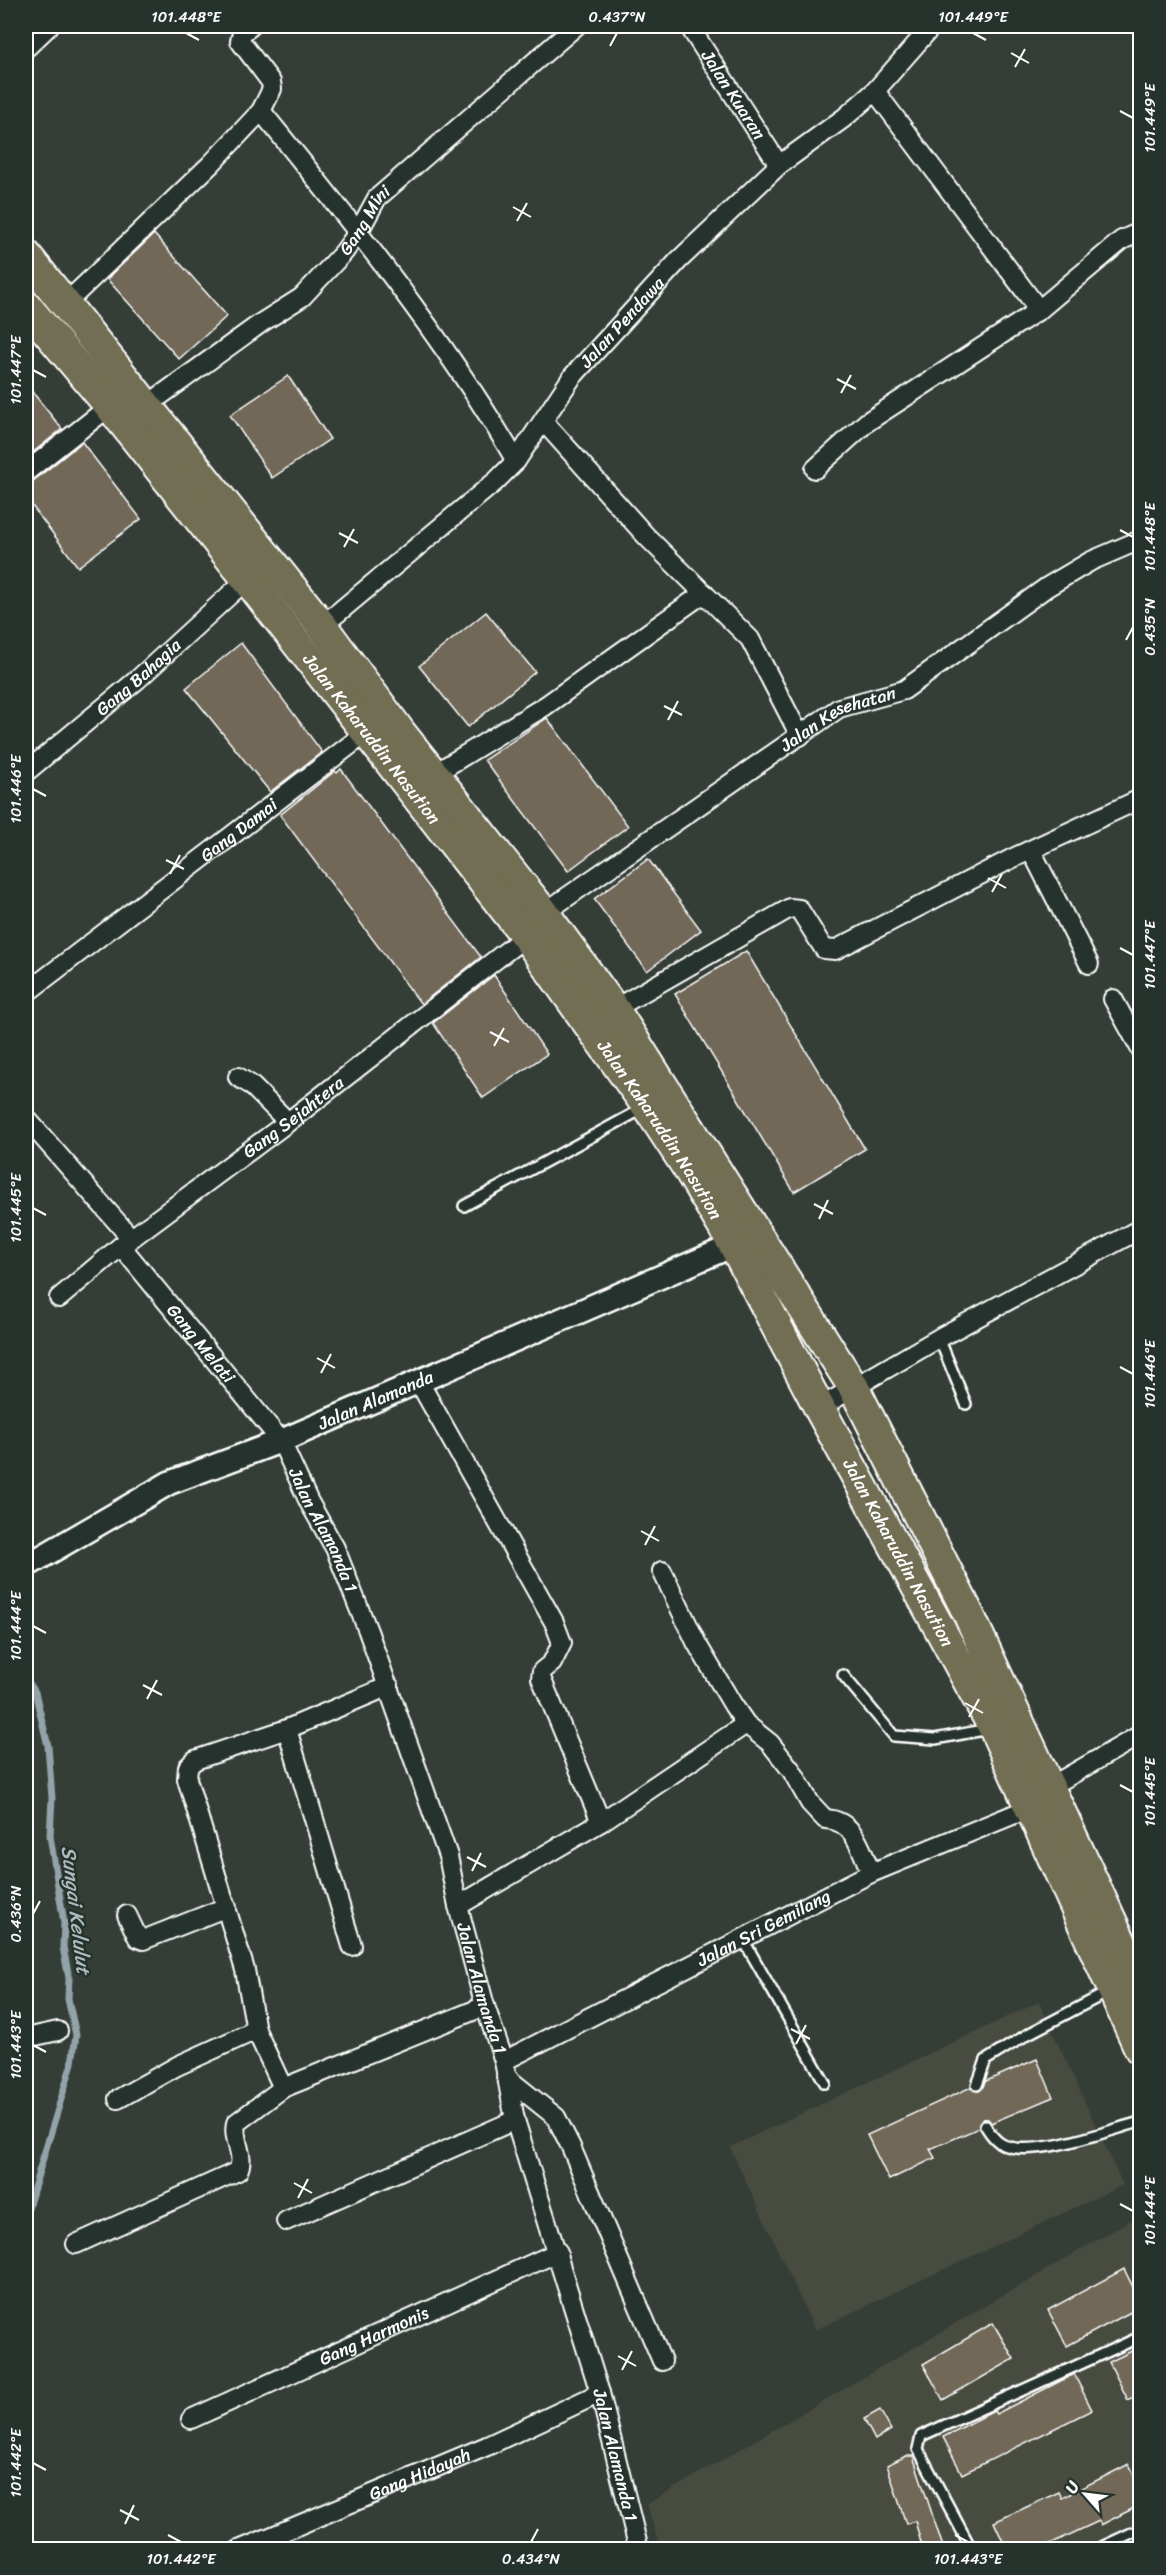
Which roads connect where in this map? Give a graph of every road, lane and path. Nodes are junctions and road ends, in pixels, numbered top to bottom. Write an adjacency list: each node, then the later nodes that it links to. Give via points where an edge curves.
1 (49, 26): 6 (street)
2 (251, 26): 8 (street, via 240,40 271,82 272,90)
3 (576, 26): 10 (street, Gang Mini, via 377,198)
4 (689, 26): 9 (street, Jalan Kuaran)
5 (932, 26): 7 (street, Jalan Pendawa)
6 (26, 48)
7 (875, 91): 9 (street, Jalan Pendawa); 15 (street)
8 (261, 111): 10 (street); 13 (street)
9 (779, 165): 18 (street, Jalan Pendawa, via 680,260 572,377)
10 (359, 231): 17 (street, Gang Mini, via 302,297); 19 (street, via 448,353)
11 (1140, 232): 15 (street, via 1122,240)
12 (26, 255): 13 (highway, Jalan Kaharuddin Nasution)
13 (66, 303): 17 (highway, Jalan Kaharuddin Nasution)
14 (26, 306): 16 (highway, Jalan Kaharuddin Nasution)
15 (1039, 310): 20 (street, via 867,422)
16 (110, 406): 21 (street); 23 (highway, Jalan Kaharuddin Nasution)
17 (146, 406): 25 (highway, Jalan Kaharuddin Nasution)
18 (544, 422): 19 (street, Jalan Pendawa); 24 (street, via 646,536)
19 (516, 461): 25 (street, Jalan Pendawa)
20 (815, 468)
21 (26, 472)
22 (1140, 540): 27 (street, Jalan Kesehatan, via 1091,561 1047,587 904,690 839,708)
23 (247, 579): 26 (highway, Jalan Kaharuddin Nasution); 28 (street, Gang Bahagia, via 138,679)
24 (704, 592): 27 (street, via 750,639); 29 (street, via 545,706)
25 (322, 626): 29 (highway, Jalan Kaharuddin Nasution)
26 (367, 732): 33 (highway, Jalan Kaharuddin Nasution); 35 (street, Gang Damai)
27 (800, 736): 32 (street, Jalan Kesehatan)
28 (26, 772)
29 (434, 774): 32 (highway, Jalan Kaharuddin Nasution)
30 (1140, 799): 31 (street)
31 (1032, 852): 34 (street); 37 (street, via 835,950 824,949 799,909 790,908)
32 (544, 913): 37 (highway, Jalan Kaharuddin Nasution)
33 (525, 936): 40 (highway, Jalan Kaharuddin Nasution); 42 (street, Gang Sejahtera)
34 (1089, 964)
35 (26, 993)
36 (1113, 999): 38 (street)
37 (614, 1009): 50 (highway, Jalan Kaharuddin Nasution)
38 (1139, 1041)
39 (238, 1077): 42 (street)
40 (647, 1106): 43 (lane); 46 (highway, Jalan Kaharuddin Nasution)
41 (26, 1118): 45 (street, Gang Melati)
42 (288, 1122): 45 (street, Gang Sejahtera)
43 (464, 1206)
44 (1140, 1229): 48 (street)
45 (126, 1242): 47 (street, Gang Sejahtera); 53 (street, Gang Melati)
46 (734, 1245): 49 (street, Jalan Alamanda); 52 (highway, Jalan Kaharuddin Nasution)
47 (59, 1298)
48 (939, 1338): 50 (street); 51 (lane)
49 (419, 1382): 53 (street, Jalan Alamanda); 63 (street, via 554,1622 561,1643 541,1678)
50 (854, 1388): 52 (street); 62 (highway, Jalan Kaharuddin Nasution, via 968,1613)
51 (966, 1404)
52 (819, 1408): 59 (highway, Jalan Kaharuddin Nasution)
53 (281, 1441): 54 (street, Jalan Alamanda, via 169,1483); 57 (street, Jalan Alamanda 1, via 335,1548)
54 (26, 1566)
55 (662, 1570): 58 (street, via 697,1644)
56 (843, 1675): 59 (lane, via 894,1736 935,1739)
57 (389, 1686): 60 (street); 65 (street, Jalan Alamanda 1, via 448,1856)
58 (746, 1724): 63 (street); 64 (street, via 770,1743 825,1819 839,1819 853,1832)
59 (994, 1728): 62 (highway, Jalan Kaharuddin Nasution)
60 (287, 1729): 66 (street, via 195,1760 188,1767 187,1779); 69 (street)
61 (1140, 1735): 62 (street, Jalan Sri Gemilang)
62 (1040, 1798): 64 (street, Jalan Sri Gemilang); 70 (highway, Jalan Kaharuddin Nasution)
63 (601, 1822): 65 (street)
64 (871, 1873): 68 (street, Jalan Sri Gemilang)
65 (458, 1906): 71 (street, Jalan Alamanda 1)
66 (227, 1907): 67 (street, via 143,1940 138,1938); 72 (street, via 245,1970)
67 (127, 1915)
68 (744, 1941): 76 (street, Jalan Sri Gemilang); 77 (lane)
69 (352, 1946)
70 (1127, 1986): 75 (highway, Jalan Kaharuddin Nasution); 78 (lane, via 1028,2034 986,2060)
71 (485, 2006): 76 (street, Jalan Alamanda 1); 79 (street)
72 (256, 2030): 79 (street); 80 (street, via 177,2066)
73 (58, 2031): 74 (street)
74 (26, 2038)
75 (1140, 2049)
76 (505, 2069): 81 (street, Jalan Alamanda 1); 88 (street, via 556,2117)
77 (825, 2083)
78 (977, 2085)
79 (283, 2088): 85 (street, via 236,2123 234,2135 242,2160 238,2171)
80 (118, 2099)
81 (515, 2120): 84 (street); 86 (street, Jalan Alamanda 1)
82 (1140, 2122): 83 (lane, via 1041,2148 1020,2149 1001,2144)
83 (985, 2125)
84 (286, 2221)
85 (76, 2244)
86 (558, 2252): 89 (street, Jalan Alamanda 1); 90 (street, Gang Harmonis)
87 (1140, 2337): 94 (lane, via 921,2436 918,2449)
88 (662, 2361)
89 (600, 2393): 92 (street, Gang Hidayah, via 488,2446); 93 (street, Jalan Alamanda 1)
90 (191, 2419)
91 (1140, 2529): 95 (lane)
92 (239, 2550)
93 (639, 2550)
94 (972, 2550)
95 (1095, 2550)

